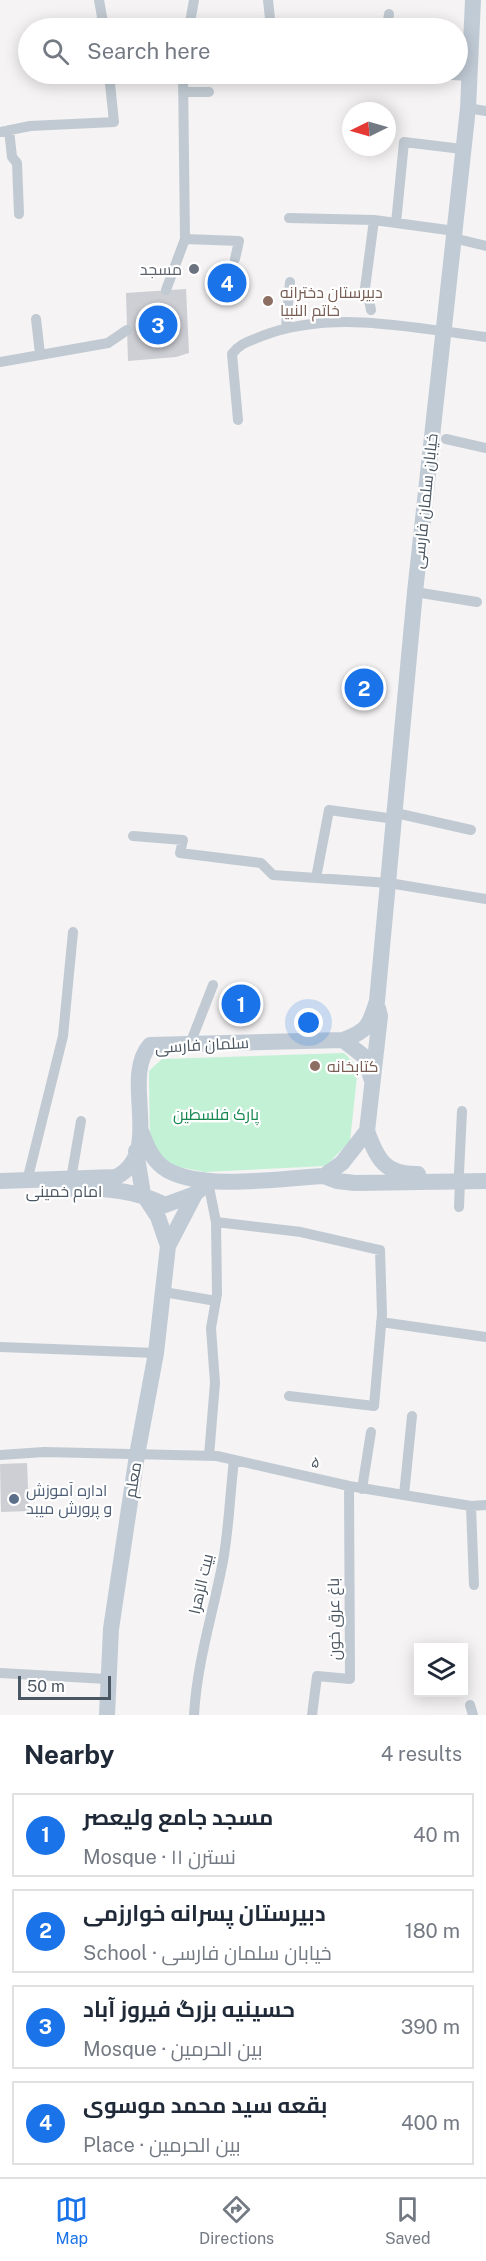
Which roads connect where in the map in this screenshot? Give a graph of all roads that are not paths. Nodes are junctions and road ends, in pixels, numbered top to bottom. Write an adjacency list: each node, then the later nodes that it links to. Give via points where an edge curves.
1 (99, 0): 6 (street)
2 (194, 0): 7 (street)
3 (268, 0): 8 (street)
4 (473, 0): 10 (main road, خیابان سلمان فارسی)
5 (389, 14): 9 (street)
6 (101, 18)
7 (191, 18)
8 (270, 18)
9 (388, 18)
10 (469, 76): 15 (main road, خیابان سلمان فارسی)
11 (110, 84): 17 (street, via 114,122)
12 (183, 84): 13 (street)
13 (183, 92): 14 (street); 24 (street)
14 (209, 92)
15 (468, 108): 16 (street); 18 (main road, خیابان سلمان فارسی)
16 (486, 111)
17 (2, 130): 19 (street, via 17,163)
18 (462, 149): 22 (street, via 404,142); 23 (main road, خیابان سلمان فارسی)
19 (19, 214)
20 (289, 218): 21 (street)
21 (374, 220): 22 (street); 29 (street, via 364,296)
22 (396, 223): 23 (street)
23 (454, 234): 25 (street); 33 (main road, خیابان سلمان فارسی)
24 (185, 239): 26 (street, via 239,241); 28 (street)
25 (486, 246)
26 (235, 259)
27 (290, 282): 31 (street)
28 (166, 290)
29 (371, 310)
30 (36, 320): 35 (street)
31 (286, 327): 33 (street, via 339,321); 37 (street, via 239,345 232,354)
32 (127, 330): 35 (street, via 108,343)
33 (443, 332): 34 (street); 40 (main road, خیابان سلمان فارسی)
34 (486, 337)
35 (40, 354): 36 (street)
36 (0, 362)
37 (238, 420)
38 (446, 439): 39 (street)
39 (486, 448)
40 (415, 592): 41 (street); 42 (main road, خیابان سلمان فارسی)
41 (477, 602)
42 (396, 816): 43 (street); 45 (street, via 329,810); 46 (main road, خیابان سلمان فارسی)
43 (471, 830)
44 (133, 836): 45 (street, via 183,840 180,853 261,863 273,876)
45 (316, 878): 46 (street)
46 (389, 883): 47 (street); 50 (main road, خیابان سلمان فارسی)
47 (486, 899)
48 (73, 932): 64 (street, via 63,1036)
49 (213, 985): 52 (street)
50 (377, 1001): 51 (main road, via 366,1029); 53 (main road, via 380,1016)
51 (343, 1040): 52 (main road, سلمان فارسی); 53 (main road, via 366,1058)
52 (190, 1044): 56 (main road, سلمان فارسی, via 150,1045 142,1054)
53 (373, 1085): 57 (main road)
54 (462, 1111): 61 (street)
55 (81, 1121): 62 (street)
56 (141, 1131): 58 (main road); 66 (main road, via 151,1156 167,1170)
57 (368, 1131): 60 (main road, via 342,1163); 61 (main road, via 382,1164 404,1174)
58 (136, 1151): 62 (main road, امام خمینی, via 125,1172 116,1176); 68 (main road)
59 (486, 1172): 61 (main road)
60 (324, 1176): 61 (main road, via 355,1183); 66 (main road)
61 (460, 1177): 65 (main road); 70 (street)
62 (71, 1179): 64 (main road, امام خمینی)
63 (0, 1181): 64 (main road, امام خمینی)
64 (27, 1181)
65 (486, 1181)
66 (208, 1182): 69 (main road); 71 (street)
67 (0, 1191): 68 (main road, امام خمینی, via 81,1189)
68 (136, 1193): 69 (main road, امام خمینی, via 165,1205); 72 (main road, via 158,1217)
69 (195, 1194): 72 (main road)
70 (459, 1207)
71 (216, 1222): 74 (street); 75 (street, via 301,1232 380,1250)
72 (168, 1246): 73 (main road, معلم)
73 (164, 1292): 74 (street); 78 (main road, معلم)
74 (216, 1301): 84 (street, via 211,1328 215,1383)
75 (381, 1322): 76 (street); 79 (street, via 374,1406)
76 (486, 1337)
77 (0, 1347): 78 (street)
78 (156, 1353): 83 (main road, معلم)
79 (289, 1396)
80 (412, 1416): 88 (street)
81 (371, 1432): 87 (street)
82 (0, 1455): 83 (street, ۵)
83 (137, 1455): 84 (street, ۵); 93 (main road, معلم)
84 (209, 1456): 85 (street, ۵)
85 (234, 1460): 86 (street, ۵); 95 (street, بیت الزهرا, via 224,1560 206,1630)
86 (349, 1486): 87 (street, ۵); 96 (street, باغ عرق خون, via 350,1679 317,1676)
87 (362, 1489): 88 (street, ۵)
88 (404, 1496): 90 (street, ۵)
89 (486, 1505): 90 (street, ۵)
90 (471, 1506): 91 (street)
91 (474, 1585)
92 (0, 1673): 93 (street)
93 (107, 1679): 94 (main road, معلم)
94 (107, 1715)
95 (194, 1715)
96 (312, 1715)

